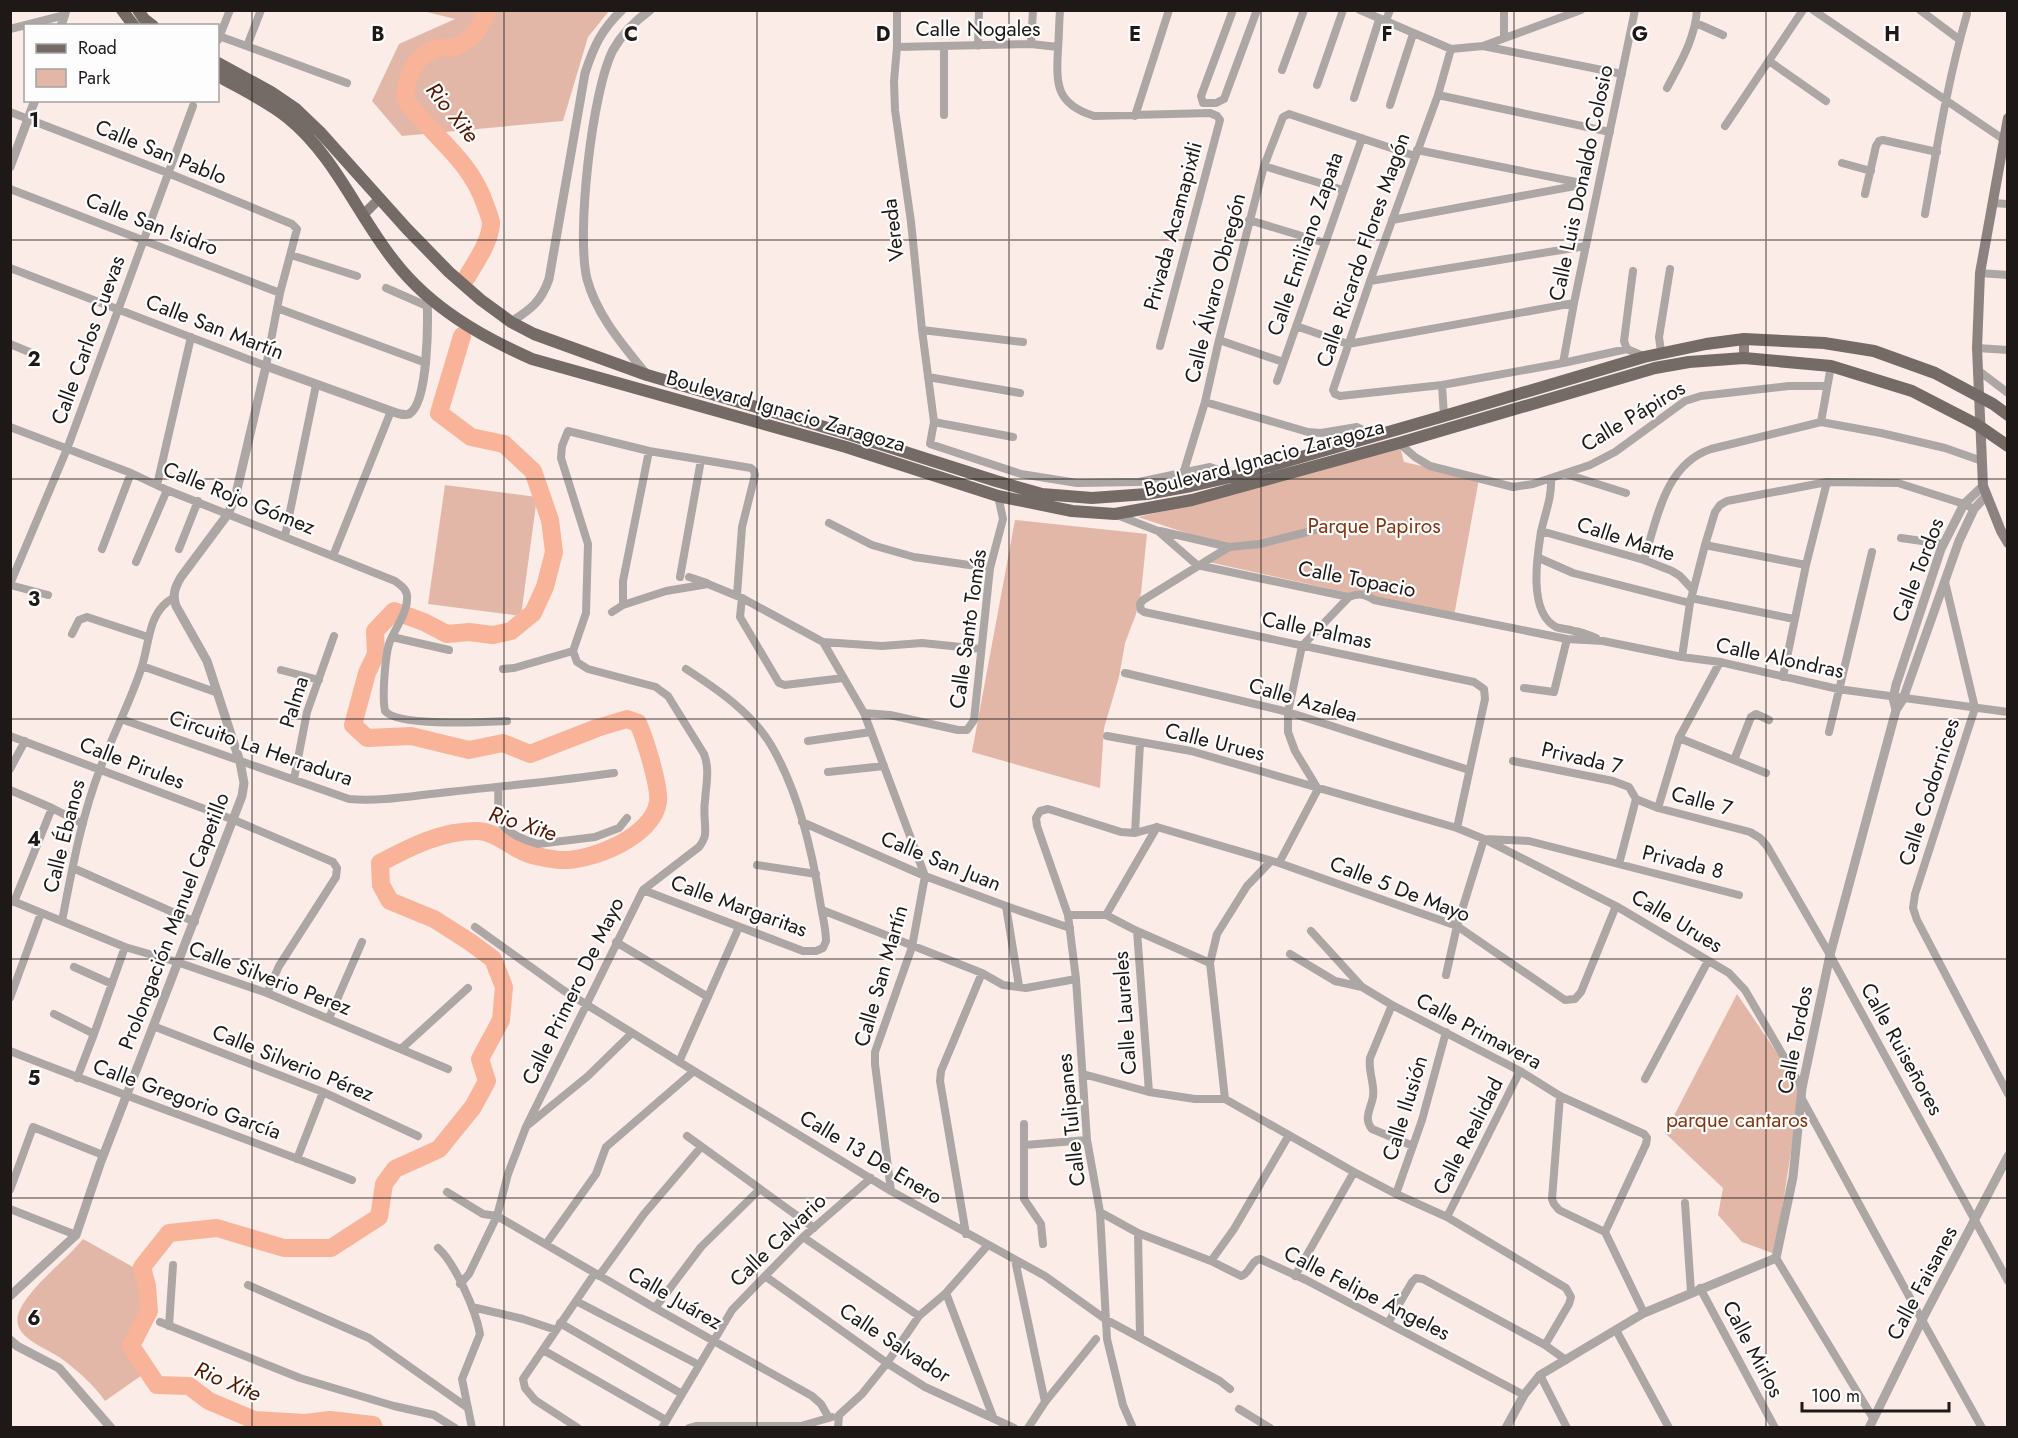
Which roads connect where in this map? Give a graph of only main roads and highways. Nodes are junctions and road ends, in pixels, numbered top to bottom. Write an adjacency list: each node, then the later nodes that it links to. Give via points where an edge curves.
1 (122, 10): 3 (main road)
2 (138, 10): 4 (main road)
3 (132, 24)
4 (150, 24)
5 (219, 64): 8 (main road, Boulevard Ignacio Zaragoza, via 296,109)
6 (219, 77): 9 (main road, Boulevard Ignacio Zaragoza, via 289,119 327,162)
7 (2007, 118): 14 (main road, via 1980,273 1977,348 1985,490)
8 (380, 198): 9 (main road); 10 (main road, Boulevard Ignacio Zaragoza, via 449,272 481,300 511,322 554,343 996,482 1067,497 1147,494 1235,476 1661,352)
9 (363, 215): 11 (main road, Boulevard Ignacio Zaragoza, via 393,261 427,301 480,334 532,359 846,447 998,496 1072,511 1116,514 1192,500 1655,368)
10 (1744, 339): 11 (main road); 12 (main road, Boulevard Ignacio Zaragoza, via 1874,351 1935,373)
11 (1744, 358): 13 (main road, Boulevard Ignacio Zaragoza, via 1831,366 1912,392 1976,424)
12 (2007, 415)
13 (2007, 446)
14 (2007, 540)

